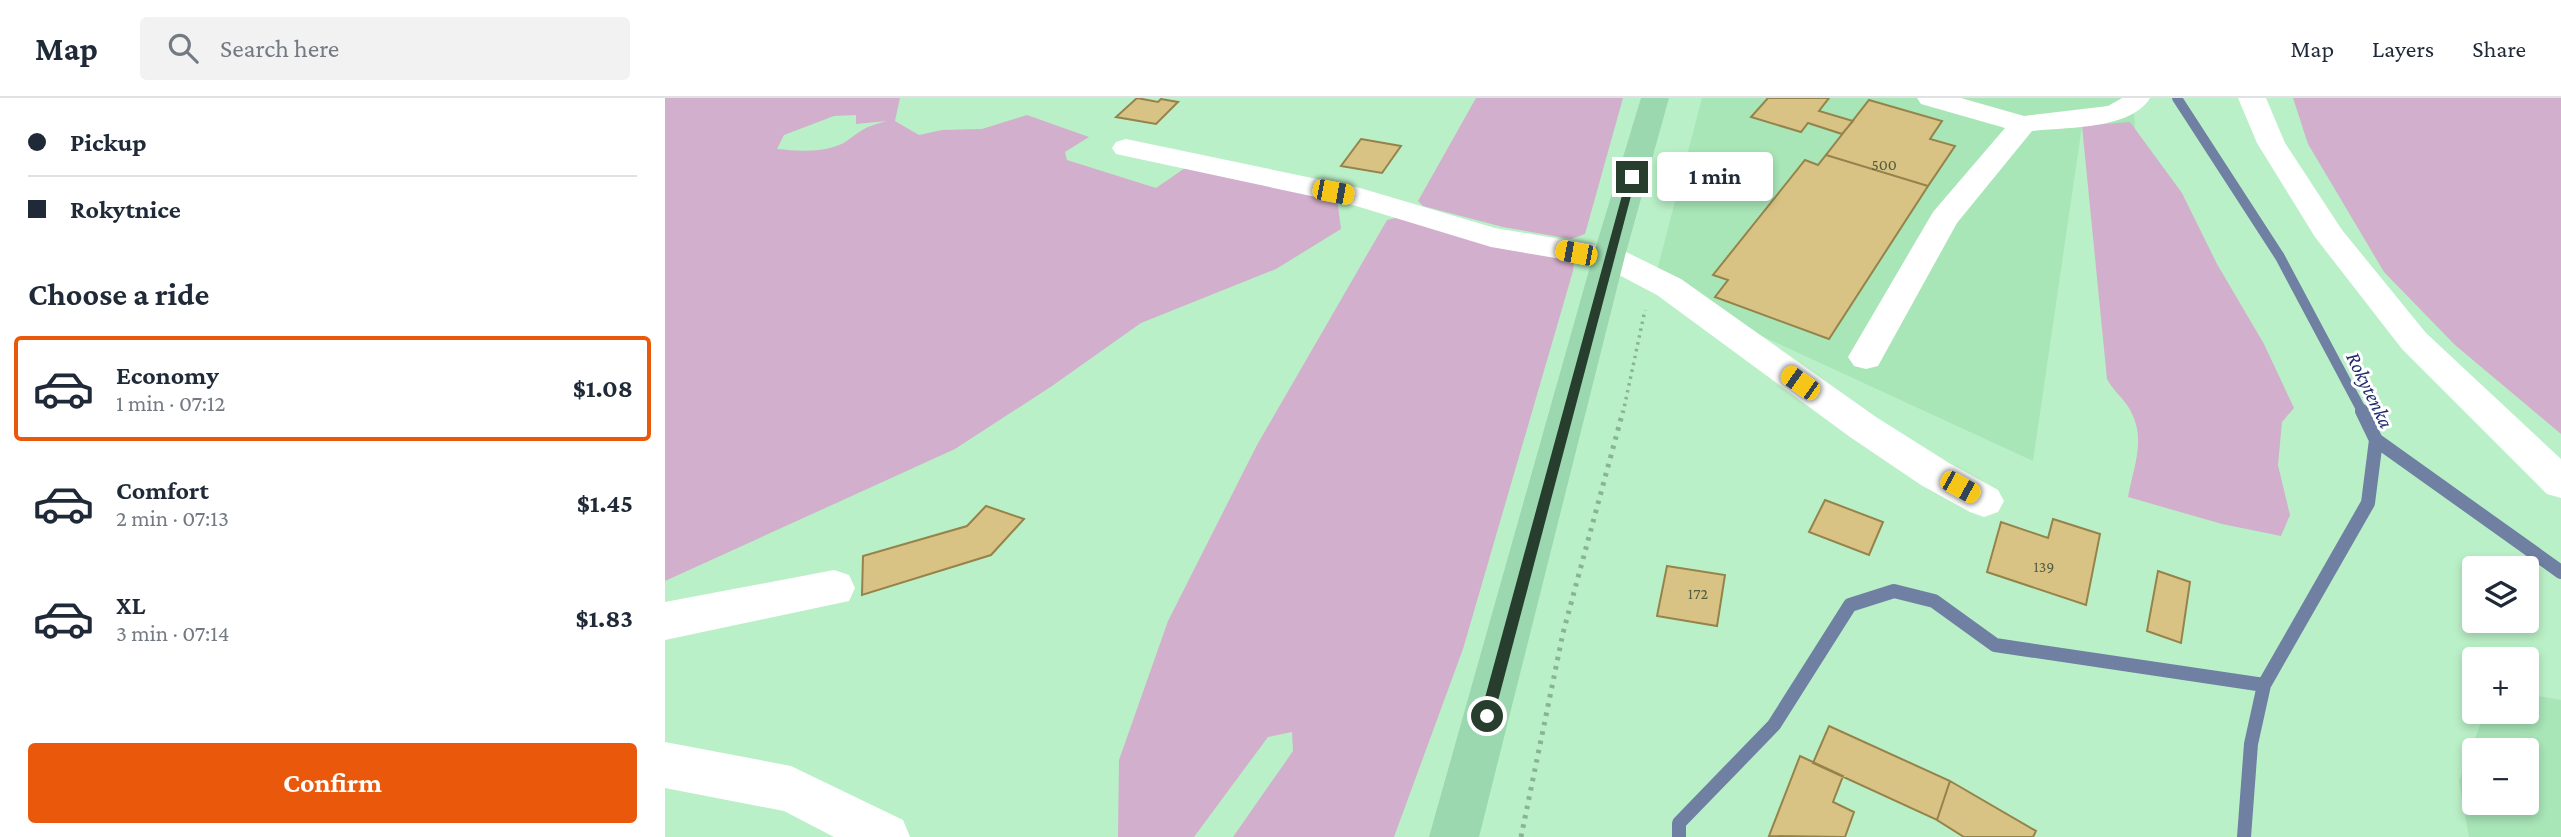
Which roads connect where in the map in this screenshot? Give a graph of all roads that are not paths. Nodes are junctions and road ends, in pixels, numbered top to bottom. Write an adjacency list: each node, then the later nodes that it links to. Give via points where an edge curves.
1 (1655, 98): 7 (main road)
2 (1931, 98): 5 (street)
3 (2136, 98): 5 (street, via 2115,113)
4 (2252, 98): 9 (street, via 2271,143 2330,237 2414,341)
5 (2023, 124): 8 (street, via 1944,219)
6 (1126, 148): 7 (street, via 1360,197 1491,237)
7 (1609, 256): 10 (street, via 1669,287 1863,427); 15 (main road)
8 (1866, 357)
9 (2561, 483)
10 (1984, 501)
11 (834, 588): 12 (street)
12 (665, 621)
13 (665, 765): 14 (street, via 791,789)
14 (885, 837)
15 (1454, 837)

